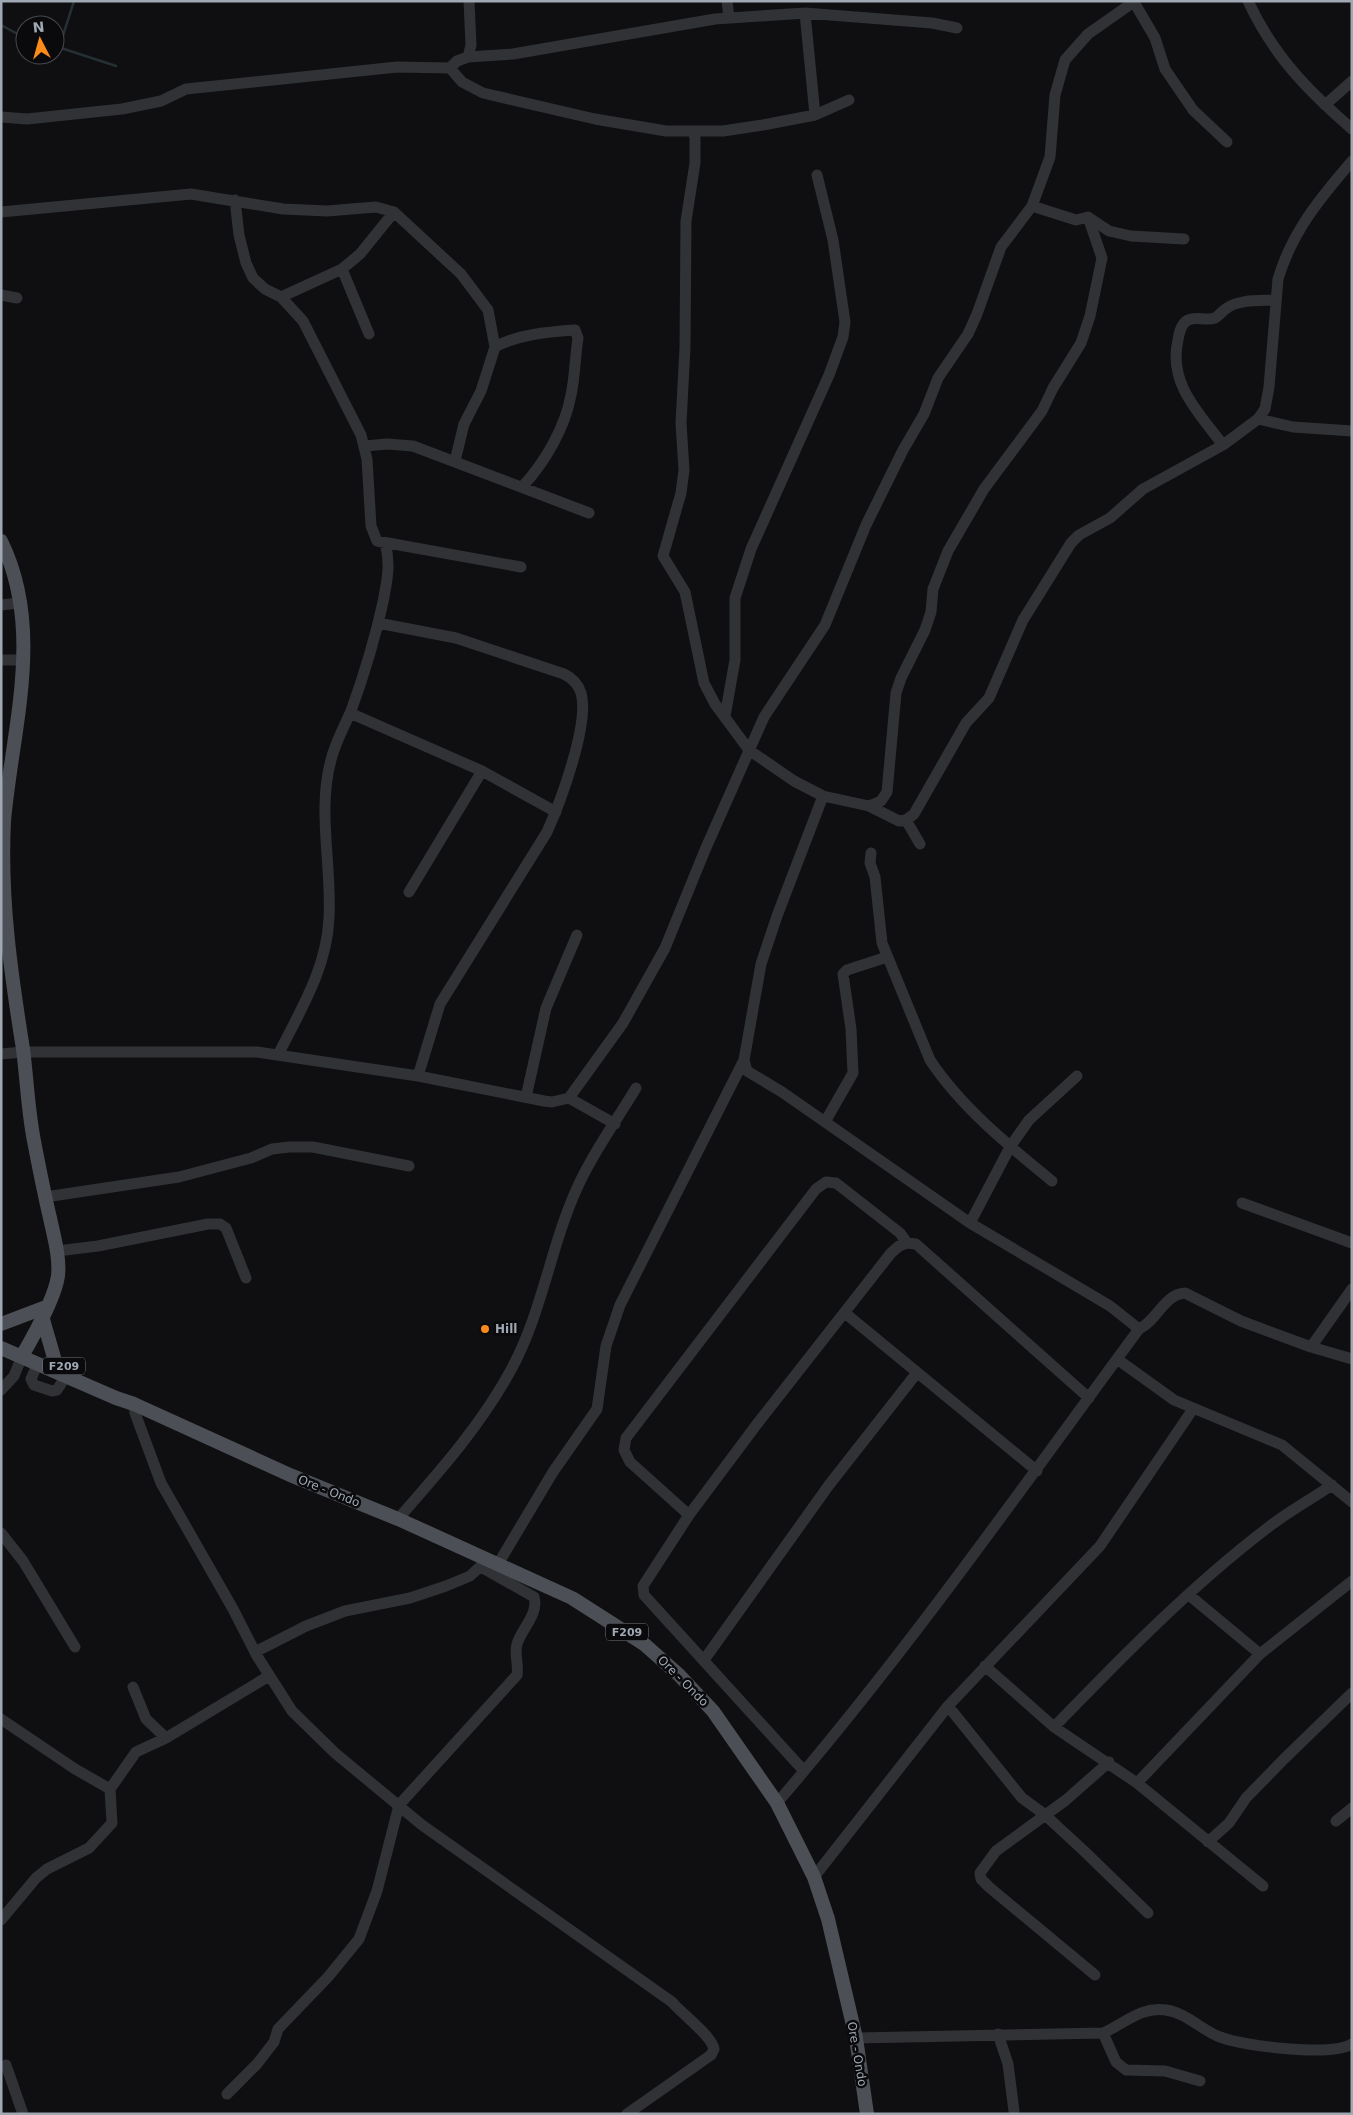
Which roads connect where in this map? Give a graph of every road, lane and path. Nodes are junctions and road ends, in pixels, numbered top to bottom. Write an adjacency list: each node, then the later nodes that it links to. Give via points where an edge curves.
1 (469, 1): 8 (street, via 471,44)
2 (727, 1): 6 (street)
3 (1248, 1): 12 (street, via 1273,48)
4 (1135, 2): 17 (street, via 1155,38 1165,69 1193,110); 21 (street, via 1088,34 1065,60 1055,96 1050,157)
5 (805, 13): 6 (street); 7 (street, via 932,23); 13 (street)
6 (729, 18): 8 (street, via 513,54)
7 (957, 28)
8 (468, 57): 9 (street)
9 (450, 68): 14 (street, via 397,67 182,91 161,100 122,109 27,119); 16 (street, via 462,82 483,93 634,126)
10 (1352, 81): 12 (street)
11 (849, 100): 13 (street)
12 (1325, 106): 15 (street)
13 (815, 116): 16 (street, via 723,131)
14 (1, 118)
15 (1352, 129)
16 (693, 131): 49 (street, via 696,138 695,163 688,202 682,404 684,470 664,556 685,592 704,683)
17 (1228, 142)
18 (1352, 161): 30 (street, via 1299,228 1280,272)
19 (818, 175): 49 (street, via 833,240 845,322 843,336 829,375 751,549 735,598 735,660)
20 (235, 200): 22 (street, via 191,194); 23 (street, via 283,209 328,211 376,207); 28 (street, via 239,235 253,278)
21 (1032, 206): 24 (street, via 1076,220); 50 (street, via 1001,246 968,334 938,378 924,414 866,525 825,625 764,717)
22 (1, 212)
23 (394, 212): 26 (street, via 360,254); 32 (street, via 475,291 488,310)
24 (1088, 217): 25 (street, via 1109,231 1131,236); 53 (street, via 1102,258 1081,343 1038,418 984,489 948,551 933,589 925,630 896,693 887,792 881,801)
25 (1184, 239)
26 (342, 269): 28 (street); 31 (street)
27 (1, 296): 29 (street)
28 (281, 297): 36 (street, via 303,322)
29 (17, 298)
30 (1276, 300): 33 (street, via 1269,388 1265,408); 35 (street, via 1241,303 1226,308 1214,318 1188,320 1183,324 1175,350 1178,381 1184,394)
31 (369, 334)
32 (495, 347): 37 (street, via 481,391 464,424); 38 (street, via 509,340 562,331 575,330 578,338 572,395 566,413 540,464)
33 (1258, 419): 34 (street, via 1293,427); 35 (street)
34 (1352, 431)
35 (1223, 445): 55 (street, via 1143,489 1110,518 1071,542 1019,627 989,698 966,723 914,814)
36 (366, 446): 37 (street, via 413,446); 41 (street, via 371,526 378,540)
37 (455, 461): 38 (street)
38 (523, 486): 39 (street)
39 (589, 513)
40 (1, 541): 43 (main road, via 16,582)
41 (385, 543): 42 (street); 45 (street, via 390,568)
42 (521, 567)
43 (19, 603): 44 (street); 47 (main road)
44 (1, 605)
45 (378, 622): 48 (street, via 367,667); 54 (street, via 456,638 575,680 582,694 581,723)
46 (1, 660): 47 (street)
47 (24, 660): 61 (main road, via 4,822)
48 (350, 713): 51 (street); 64 (street, via 330,760 327,781 325,805 330,919 326,944 307,998)
49 (726, 716): 50 (street)
50 (750, 750): 52 (street, via 794,781); 70 (street, via 665,948 623,1023)
51 (482, 771): 54 (street); 58 (street)
52 (823, 796): 53 (street); 65 (street, via 761,964)
53 (869, 806): 55 (street, via 899,821)
54 (556, 812): 66 (street, via 547,832 440,1004)
55 (906, 820): 56 (street)
56 (920, 844)
57 (871, 853): 60 (street, via 879,930)
58 (409, 892)
59 (577, 935): 69 (street, via 546,1008)
60 (886, 957): 71 (street, via 843,974 853,1073); 73 (street, via 930,1060)
61 (4, 958): 62 (main road)
62 (23, 1052): 63 (street); 64 (street, via 233,1051); 76 (main road, via 33,1138)
63 (1, 1054)
64 (278, 1055): 66 (street)
65 (744, 1060): 71 (street, via 747,1071); 108 (street, via 614,1318 606,1346 598,1409)
66 (418, 1076): 69 (street)
67 (1077, 1076): 73 (street, via 1029,1120)
68 (636, 1088): 72 (street)
69 (526, 1098): 70 (street, via 552,1102)
70 (569, 1098): 72 (street)
71 (825, 1122): 78 (street)
72 (615, 1124): 106 (street, via 577,1186 539,1304 513,1366 475,1427)
73 (1010, 1147): 75 (street); 78 (street)
74 (409, 1166): 76 (street, via 313,1148 289,1147 272,1149 251,1158 179,1177)
75 (1052, 1182)
76 (45, 1197): 81 (main road)
77 (1242, 1203): 80 (street)
78 (970, 1222): 87 (street, via 1110,1306)
79 (907, 1243): 85 (street, via 891,1253); 99 (street, via 916,1244 944,1267); 105 (street, via 900,1233 836,1183 826,1182 816,1189 626,1438 624,1450 630,1462)
80 (1352, 1244)
81 (56, 1251): 82 (street, via 220,1224 226,1228); 84 (main road, via 58,1276)
82 (246, 1278)
83 (1352, 1289): 89 (street)
84 (44, 1312): 86 (main road); 91 (main road); 94 (main road)
85 (845, 1313): 96 (street); 105 (street)
86 (1, 1324)
87 (1139, 1329): 89 (street, via 1149,1325 1172,1296 1185,1293 1240,1322); 92 (street)
88 (1, 1338): 91 (main road, F209)
89 (1311, 1347): 93 (street)
90 (1, 1348): 91 (main road, F209)
91 (24, 1352): 94 (main road, F209); 95 (main road, F209); 98 (street, via 14,1376)
92 (1117, 1359): 99 (street); 101 (street, via 1152,1386)
93 (1352, 1359)
94 (55, 1361): 100 (main road, F209, via 112,1389)
95 (38, 1363): 97 (main road, F209); 97 (street, via 31,1379 34,1385 57,1390)
96 (916, 1374): 102 (street); 114 (street, via 829,1485)
97 (66, 1376): 100 (main road, F209)
98 (1, 1390)
99 (1089, 1398): 102 (street)
100 (128, 1402): 106 (main road, Ore - Ondo / F209, via 290,1475); 112 (street, via 135,1412 161,1483)
101 (1192, 1409): 103 (street, via 1282,1445); 115 (street, via 1100,1546)
102 (1037, 1471): 124 (street, via 940,1600)
103 (1332, 1485): 104 (street); 110 (street, via 1266,1529)
104 (1352, 1502)
105 (690, 1514): 114 (street, via 643,1586 644,1595)
106 (398, 1519): 108 (main road, Ore - Ondo / F209)
107 (1, 1533): 111 (street)
108 (489, 1563): 112 (street, via 470,1576 410,1598 345,1611); 127 (main road, Ore - Ondo / F209, via 572,1598 644,1644 679,1674 712,1711); 128 (street, via 534,1597 536,1604 516,1646 517,1675)
109 (1352, 1581): 113 (street)
110 (1188, 1595): 113 (street); 121 (street)
111 (75, 1647)
112 (255, 1652): 116 (street)
113 (1260, 1654): 125 (street)
114 (704, 1660): 124 (street)
115 (985, 1666): 119 (street); 121 (street)
116 (269, 1676): 122 (street); 128 (street, via 292,1711 335,1753)
117 (133, 1687): 122 (street, via 146,1719)
118 (1352, 1693): 132 (street, via 1284,1758)
119 (948, 1706): 130 (street, via 1022,1798); 133 (street)
120 (1, 1719): 126 (street)
121 (1054, 1727): 123 (street)
122 (166, 1738): 126 (street, via 136,1752)
123 (1109, 1762): 125 (street); 130 (street, via 1066,1800)
124 (804, 1771): 127 (street)
125 (1137, 1783): 132 (street)
126 (110, 1789): 136 (street, via 112,1824 89,1848 36,1878)
127 (776, 1803): 133 (main road, Ore - Ondo / F209)
128 (399, 1805): 144 (street, via 377,1891 359,1939 278,2029 274,2042 257,2064); 147 (street, via 422,1826 672,2002 709,2038 714,2049 711,2055)
129 (1352, 1808): 131 (street)
130 (1044, 1814): 135 (street); 137 (street, via 996,1851 980,1873 982,1879)
131 (1336, 1821)
132 (1208, 1842): 134 (street)
133 (814, 1877): 140 (main road, Ore - Ondo / F209, via 828,1919)
134 (1263, 1886)
135 (1148, 1913)
136 (1, 1920)
137 (1095, 1975)
138 (1103, 2033): 139 (street); 141 (street, via 1134,2015 1166,2010 1182,2014 1203,2029 1237,2042 1308,2050 1335,2050); 143 (street, via 1116,2062 1126,2070 1165,2071)
139 (998, 2034): 140 (street); 145 (street, via 1008,2064)
140 (856, 2038): 148 (main road, Ore - Ondo / F209)
141 (1352, 2044)
142 (6, 2065): 146 (street)
143 (1200, 2081)
144 (227, 2094)
145 (1014, 2111)
146 (23, 2114)
147 (627, 2114)
148 (867, 2114)

